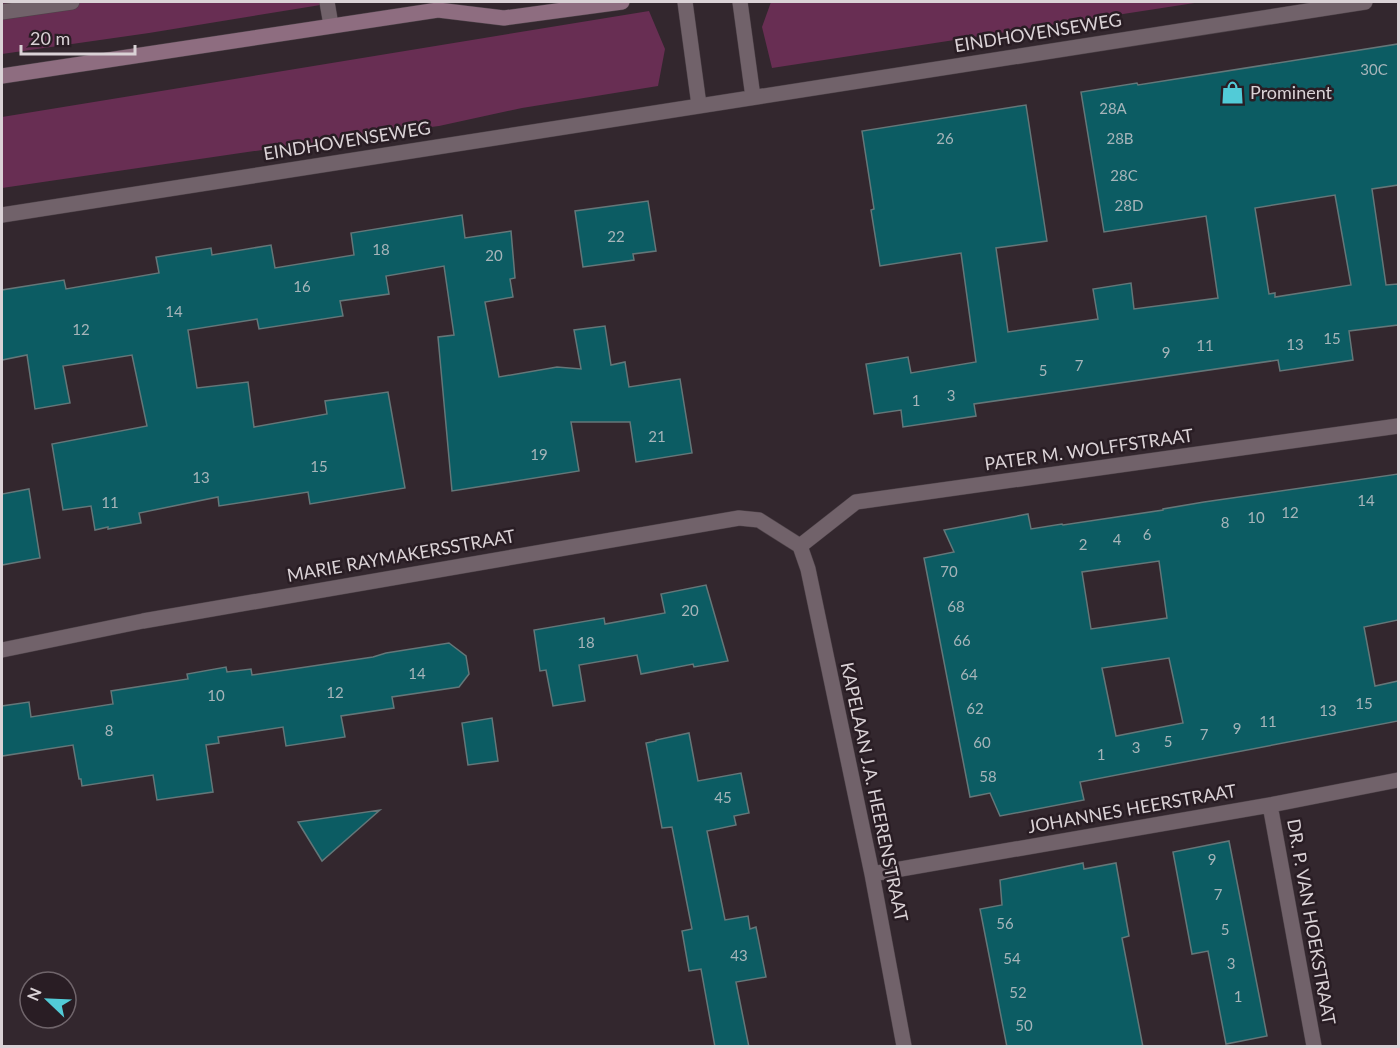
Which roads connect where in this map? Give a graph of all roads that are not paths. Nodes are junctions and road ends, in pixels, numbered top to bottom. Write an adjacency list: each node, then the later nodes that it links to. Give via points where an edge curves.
1 (72, 2): 9 (street)
2 (327, 2): 10 (street)
3 (455, 2): 8 (main road)
4 (622, 2): 8 (main road, via 504,18)
5 (686, 2): 13 (street)
6 (740, 2): 12 (street)
7 (1365, 2): 12 (street, EINDHOVENSEWEG)
8 (438, 10): 10 (main road)
9 (2, 12)
10 (331, 26): 11 (main road)
11 (2, 76)
12 (753, 97): 13 (street, EINDHOVENSEWEG)
13 (699, 105): 14 (street, EINDHOVENSEWEG)
14 (2, 215)
15 (1398, 426): 16 (street, PATER M. WOLFFSTRAAT, via 856,502)
16 (800, 546): 17 (street, MARIE RAYMAKERSSTRAAT, via 759,520 739,518 155,619); 20 (street, KAPELAAN J.A. HEERENSTRAAT)
17 (2, 650)
18 (1398, 780): 19 (street, JOHANNES HEERSTRAAT)
19 (1270, 805): 20 (street, JOHANNES HEERSTRAAT); 22 (street, DR. P. VAN HOEKSTRAAT)
20 (872, 874): 21 (street, KAPELAAN J.A. HEERENSTRAAT)
21 (904, 1047)
22 (1314, 1047)

